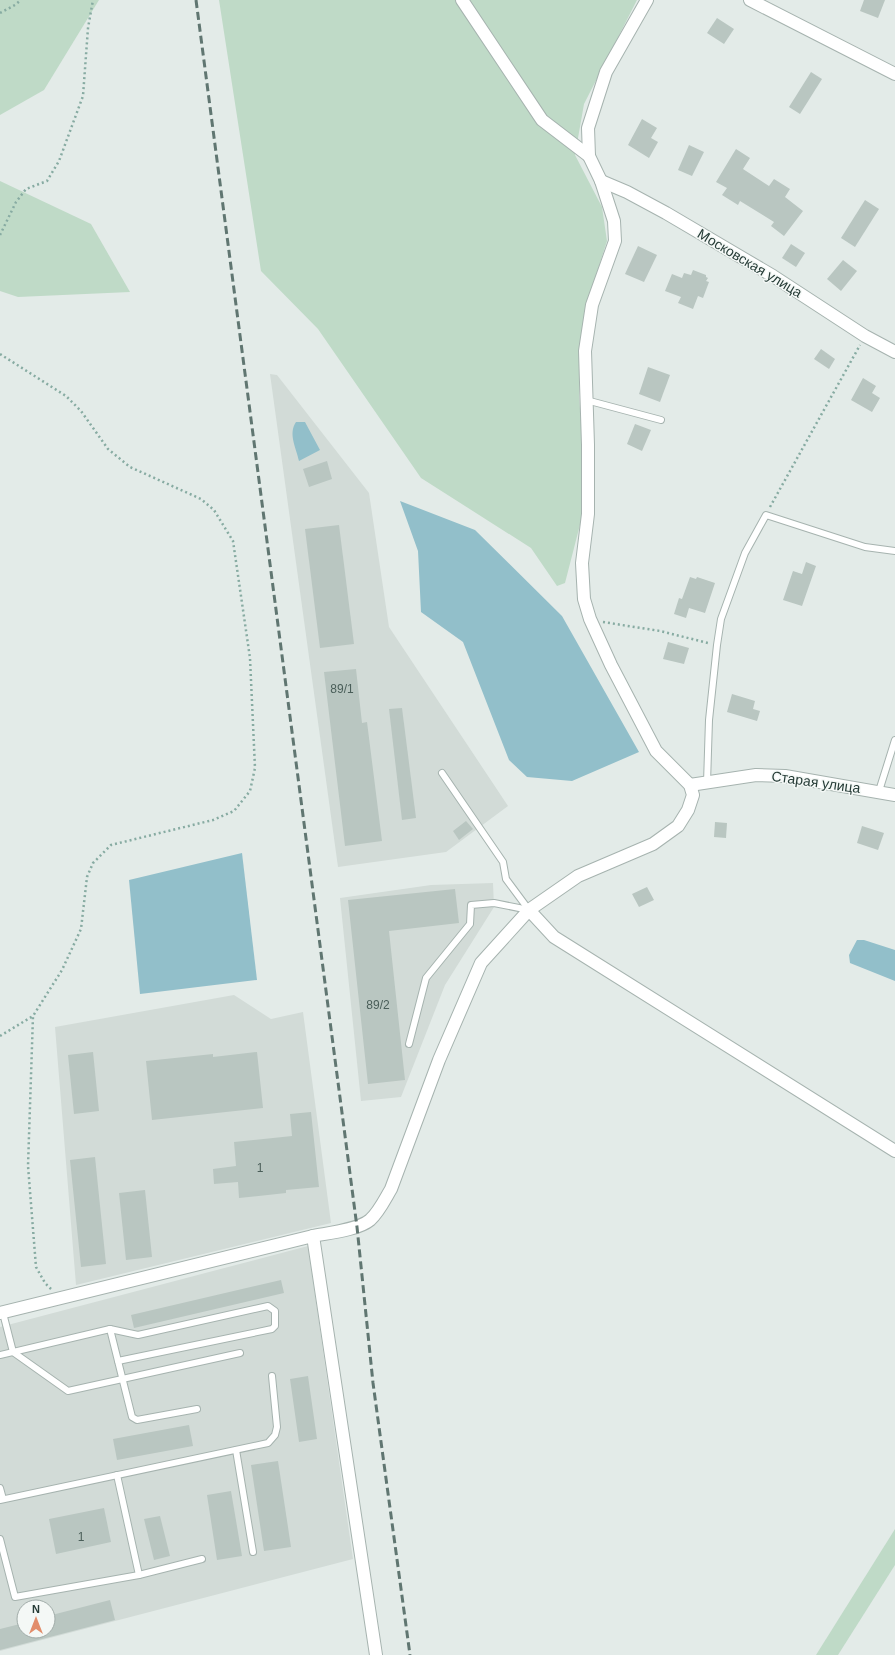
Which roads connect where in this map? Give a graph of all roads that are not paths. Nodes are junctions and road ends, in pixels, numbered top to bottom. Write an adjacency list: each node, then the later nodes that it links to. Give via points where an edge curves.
1 (462, 0): 5 (street, via 542,120)
2 (647, 0): 5 (street, via 606,72 588,128)
3 (750, 0): 4 (street)
4 (895, 74)
5 (589, 156): 6 (street)
6 (601, 181): 7 (street, Московская улица, via 680,221); 8 (street, via 614,221 615,241 592,305 585,351)
7 (895, 352)
8 (586, 400): 9 (lane); 14 (street, via 588,514 582,563 584,599 590,619 611,665 656,751)
9 (661, 420)
10 (895, 551): 13 (lane, via 865,548 766,515 745,553 721,619 709,720)
11 (895, 740): 15 (lane)
12 (442, 773): 17 (lane, via 504,862 506,879)
13 (707, 783): 14 (street, Старая улица); 15 (street, Старая улица, via 756,775 785,776)
14 (690, 785): 17 (street, via 693,795 688,810 678,826 653,844 578,876)
15 (879, 792): 16 (street, Старая улица)
16 (895, 795)
17 (529, 910): 18 (lane, via 494,903 471,905 470,924 426,978); 19 (street, via 554,937); 20 (street, via 481,963 439,1060 391,1189 382,1205 369,1220 357,1227)
18 (409, 1044)
19 (895, 1151)
20 (313, 1236): 21 (street); 38 (street)
21 (2, 1313): 23 (lane)
22 (110, 1329): 23 (lane); 26 (lane); 26 (lane, via 138,1335 268,1306 275,1311 275,1326 272,1329)
23 (13, 1352): 25 (lane); 28 (lane, via 68,1391)
24 (240, 1353): 28 (lane)
25 (0, 1355)
26 (118, 1361): 28 (lane)
27 (272, 1376): 30 (lane, via 277,1427 275,1435 268,1443)
28 (122, 1378): 29 (lane, via 132,1417 137,1420)
29 (197, 1409)
30 (236, 1450): 31 (lane); 35 (lane)
31 (117, 1475): 33 (lane); 37 (lane)
32 (0, 1488): 33 (lane)
33 (1, 1500)
34 (0, 1539): 37 (lane, via 15,1597)
35 (253, 1552)
36 (202, 1559): 37 (lane)
37 (139, 1575)
38 (376, 1655)

